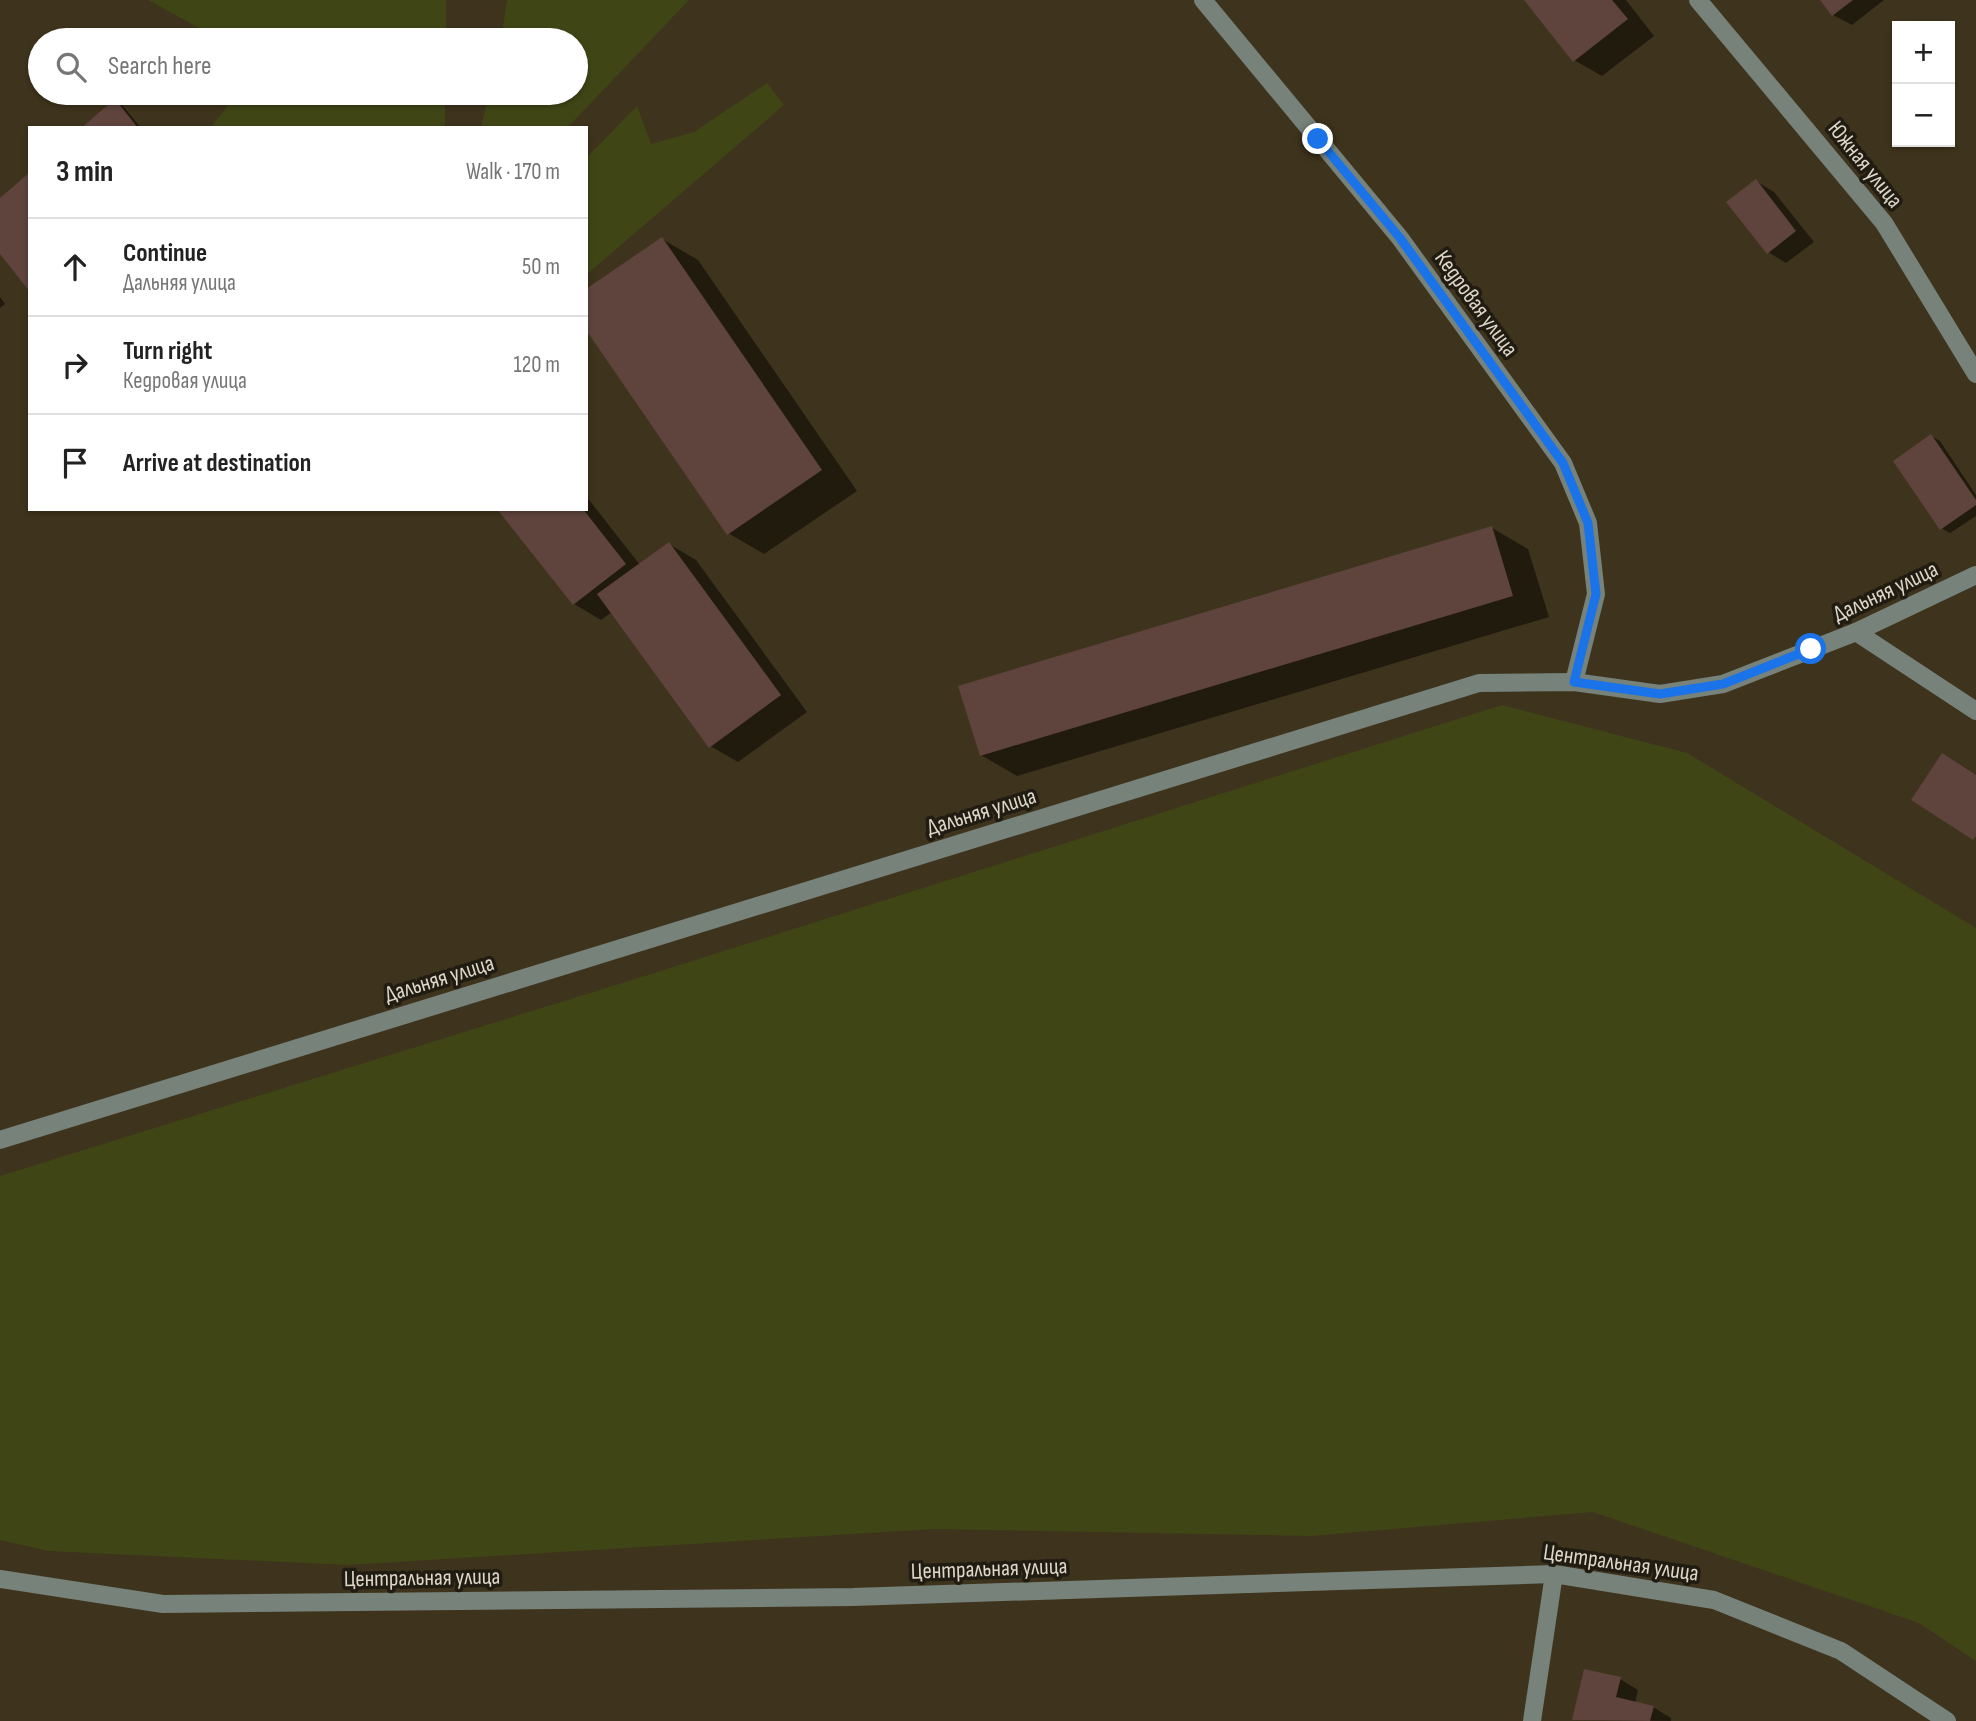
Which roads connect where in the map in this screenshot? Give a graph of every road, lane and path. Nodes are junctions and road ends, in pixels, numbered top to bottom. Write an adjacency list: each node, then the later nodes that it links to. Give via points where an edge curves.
1 (1203, 0): 6 (street, Кедровая улица, via 1400,238 1563,463 1588,523 1596,594)
2 (1698, 0): 3 (street, Южная улица, via 1884,223)
3 (1976, 374)
4 (1976, 575): 5 (street, Дальняя улица)
5 (1856, 632): 6 (street, Дальняя улица, via 1723,684 1660,694); 7 (street)
6 (1574, 682): 8 (street, Дальняя улица, via 1479,683)
7 (1976, 711)
8 (0, 1140)
9 (1555, 1574): 10 (street, Центральная улица, via 853,1597 163,1604); 11 (street); 12 (street, Центральная улица, via 1714,1600 1841,1651)
10 (0, 1579)
11 (1532, 1721)
12 (1947, 1721)

